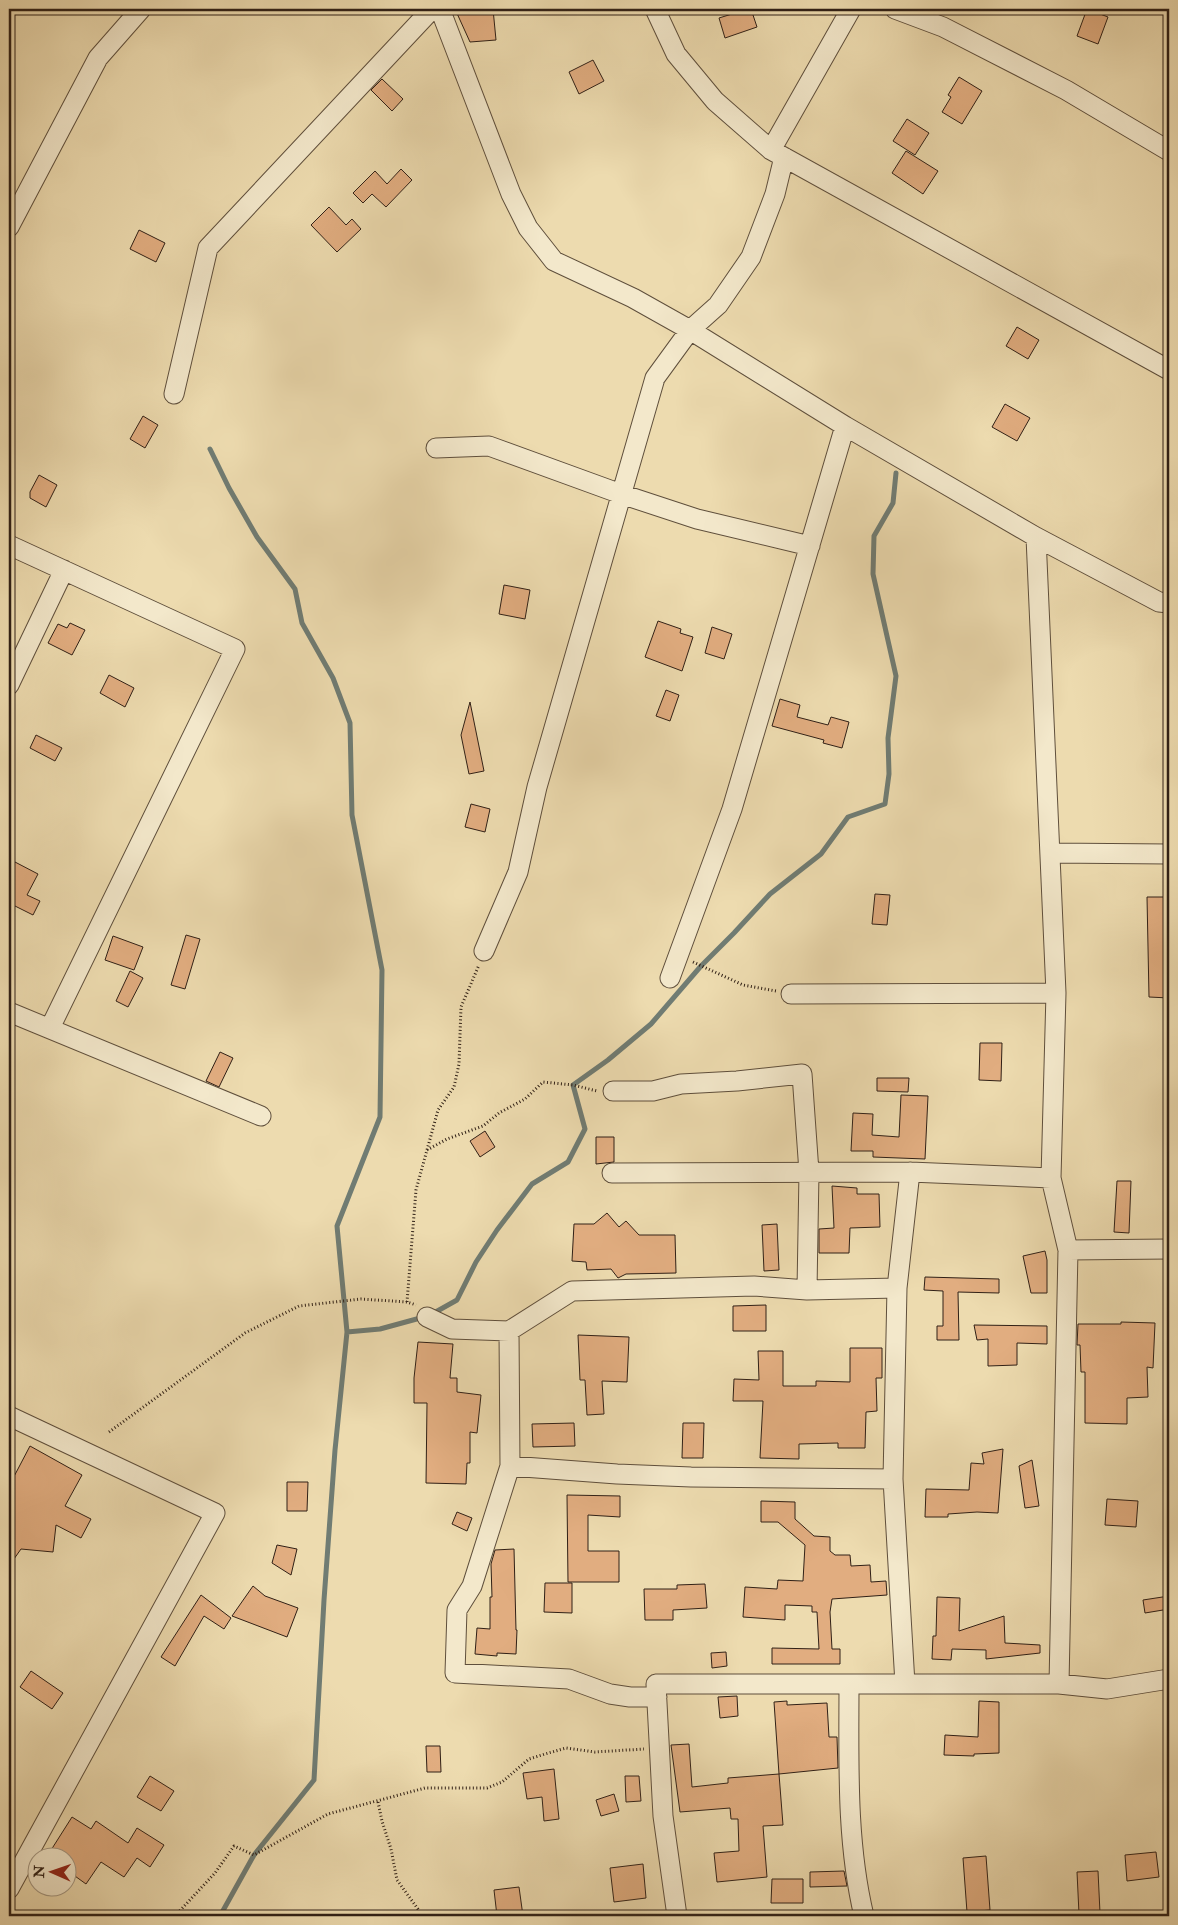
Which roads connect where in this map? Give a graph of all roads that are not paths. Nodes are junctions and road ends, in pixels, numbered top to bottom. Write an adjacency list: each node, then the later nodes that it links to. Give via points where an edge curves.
1 (141, 9): 9 (street, via 98,58)
2 (432, 9): 12 (street, via 208,248)
3 (440, 9): 10 (street, via 528,228 554,261 633,298)
4 (655, 9): 8 (street, via 676,54 709,94)
5 (851, 9): 8 (street)
6 (895, 9): 7 (street, via 943,27 1066,90)
7 (1169, 151)
8 (778, 153): 10 (street, via 775,194 751,257 718,305); 11 (street)
9 (9, 227)
10 (690, 330): 13 (street); 15 (street, via 654,378)
11 (1169, 370)
12 (174, 394)
13 (846, 426): 16 (street); 18 (street)
14 (436, 448): 15 (street, via 490,446)
15 (621, 494): 18 (street, via 696,519); 24 (street, via 537,787 518,872)
16 (1036, 537): 20 (street, via 1159,602); 22 (street)
17 (9, 545): 19 (street)
18 (810, 546): 25 (street, via 732,809)
19 (64, 570): 21 (street); 29 (street, via 235,649)
20 (1169, 603)
21 (9, 685)
22 (1050, 853): 23 (street); 26 (street)
23 (1169, 854)
24 (484, 951)
25 (670, 978)
26 (1056, 993): 27 (street); 35 (street)
27 (791, 994)
28 (9, 1012): 29 (street)
29 (50, 1028): 31 (street)
30 (613, 1091): 32 (street, via 653,1091 681,1084 802,1074)
31 (261, 1116)
32 (809, 1172): 33 (street); 34 (street); 39 (street)
33 (910, 1172): 35 (street); 38 (street)
34 (612, 1173)
35 (1051, 1178): 37 (street)
36 (1169, 1249): 37 (street)
37 (1068, 1250): 48 (street)
38 (897, 1288): 39 (street); 44 (street)
39 (807, 1290): 41 (street, via 754,1286 572,1291)
40 (427, 1317): 41 (street, via 452,1329)
41 (509, 1331): 43 (street)
42 (10, 1418): 50 (street, via 216,1513)
43 (510, 1466): 44 (street, via 691,1477); 49 (street, via 472,1586 457,1610 455,1673 569,1679 610,1694)
44 (893, 1480): 47 (street)
45 (1169, 1679): 48 (street, via 1107,1689)
46 (849, 1684): 47 (street); 49 (street, via 656,1684); 52 (street, via 850,1802 857,1887)
47 (905, 1684): 48 (street)
48 (1059, 1684)
49 (656, 1697): 51 (street, via 663,1816)
50 (9, 1889)
51 (677, 1916)
52 (864, 1916)

